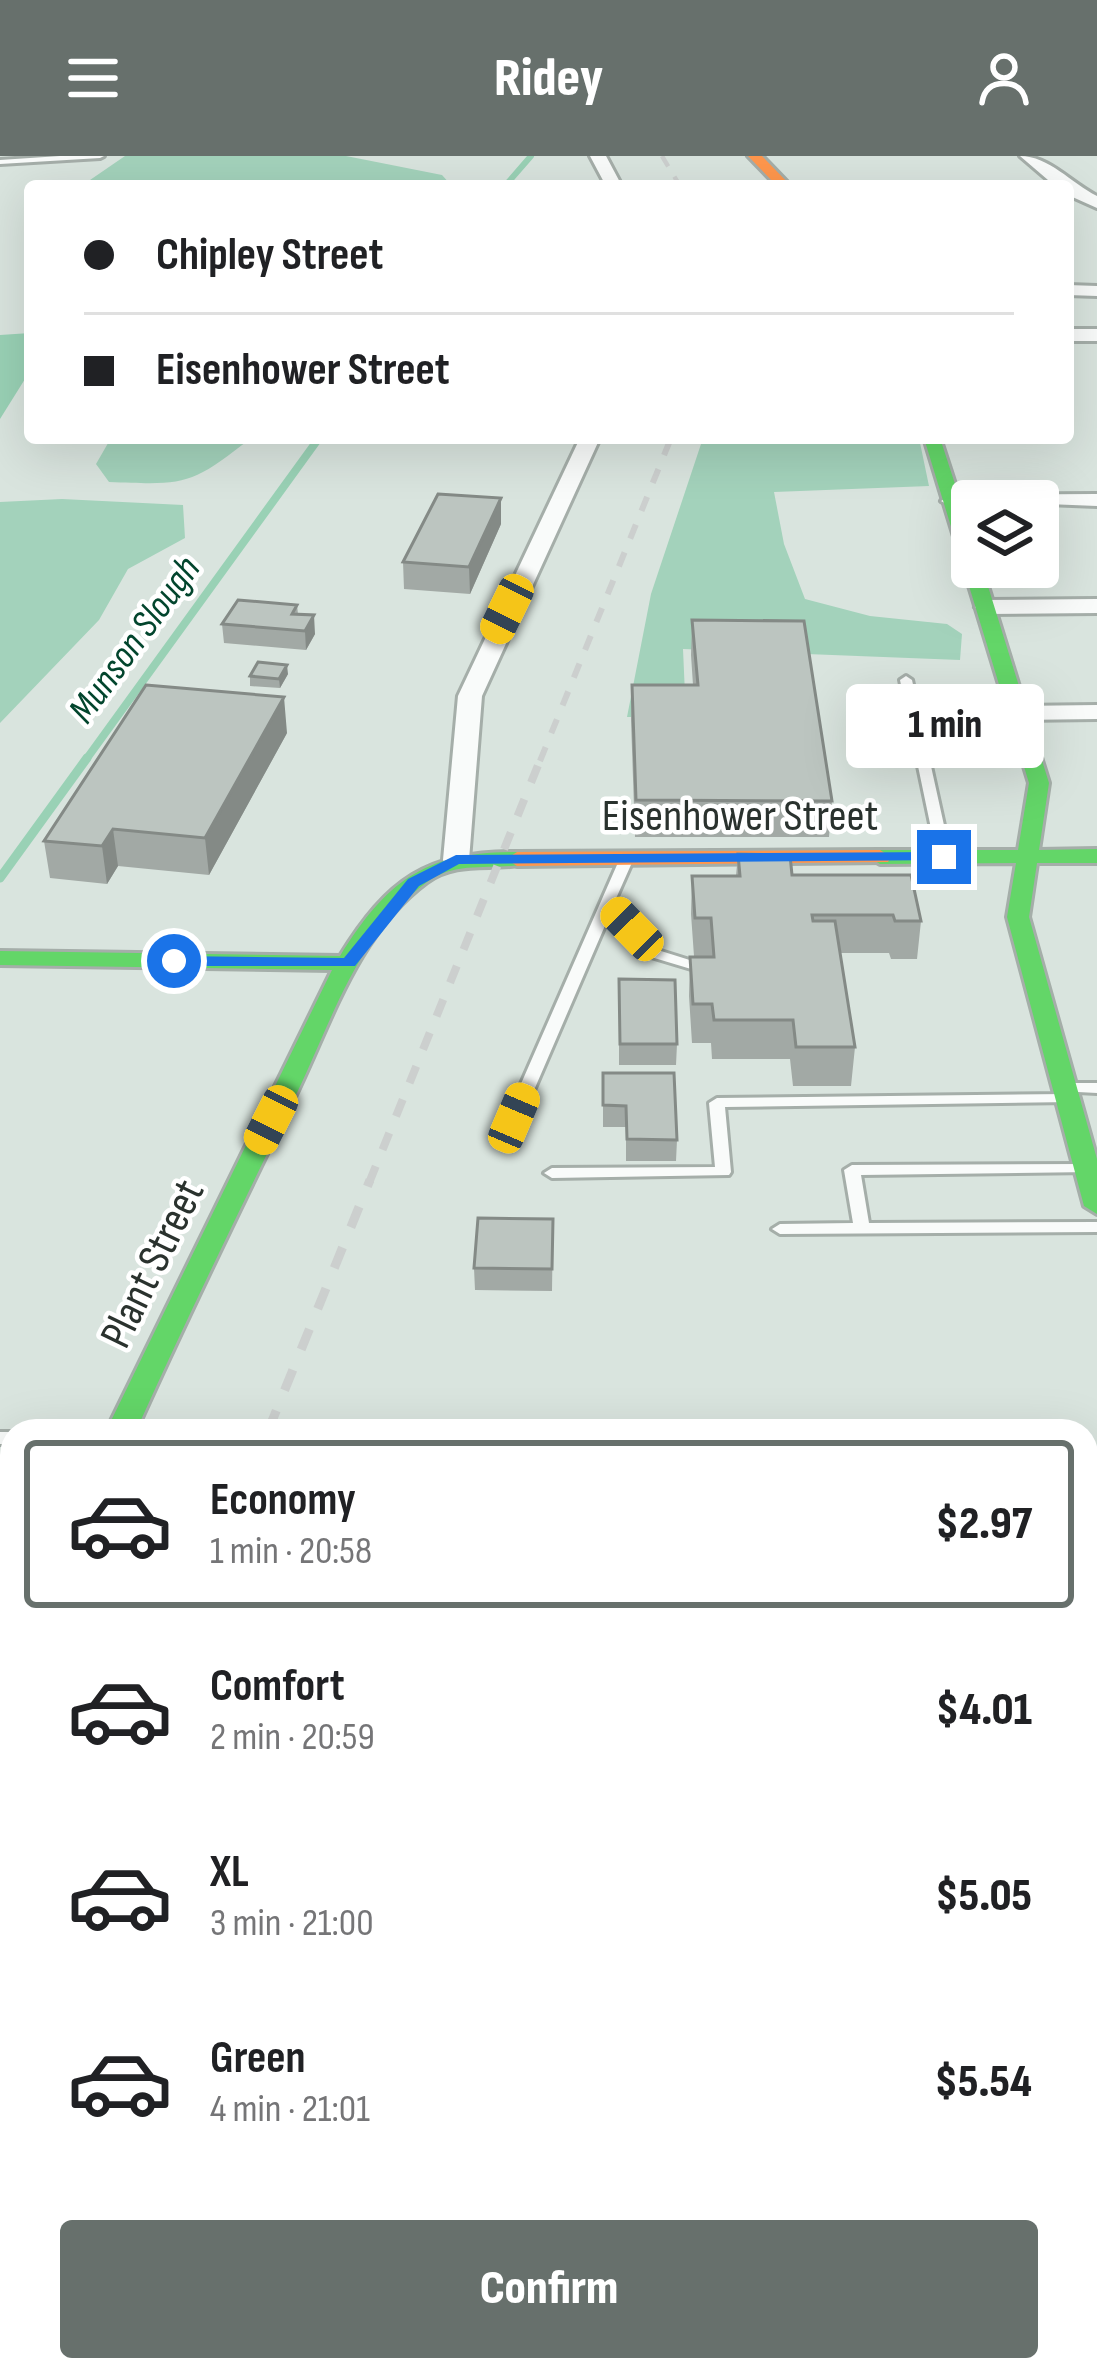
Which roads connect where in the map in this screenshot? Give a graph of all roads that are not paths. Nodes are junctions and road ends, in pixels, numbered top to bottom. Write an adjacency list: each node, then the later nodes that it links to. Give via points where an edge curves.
1 (100, 156): 4 (lane)
2 (1028, 156): 6 (street)
3 (758, 157): 5 (street)
4 (0, 162)
5 (779, 180)
6 (1057, 180)
7 (587, 444): 23 (street, via 470,696)
8 (934, 444): 9 (street)
9 (951, 498)
10 (1059, 500): 11 (street)
11 (1097, 500)
12 (980, 588): 14 (street)
13 (1097, 606): 14 (street)
14 (986, 607): 17 (street)
15 (906, 680): 21 (lane)
16 (1097, 712): 17 (street)
17 (1018, 713): 18 (street, via 1039,783)
18 (1039, 812): 19 (street, Eisenhower Street, via 1065,843); 20 (street)
19 (1097, 854): 20 (street, Eisenhower Street)
20 (1026, 856): 21 (street, Eisenhower Street); 29 (street, via 1018,917)
21 (944, 857): 22 (street, Eisenhower Street)
22 (627, 858): 23 (street, Eisenhower Street); 24 (lane)
23 (456, 860): 26 (street, Plant Street, via 413,883)
24 (607, 904): 27 (lane, via 656,954); 30 (lane)
25 (0, 958): 26 (street)
26 (349, 963): 37 (street, Plant Street)
27 (691, 965)
28 (1097, 1088): 29 (lane)
29 (1065, 1093): 31 (street); 32 (lane, via 717,1103 723,1172)
30 (514, 1118)
31 (1088, 1153): 33 (street); 36 (lane, via 852,1170)
32 (551, 1173)
33 (1097, 1206)
34 (1097, 1227): 36 (lane)
35 (780, 1229): 36 (lane)
36 (862, 1229)
37 (126, 1419)

